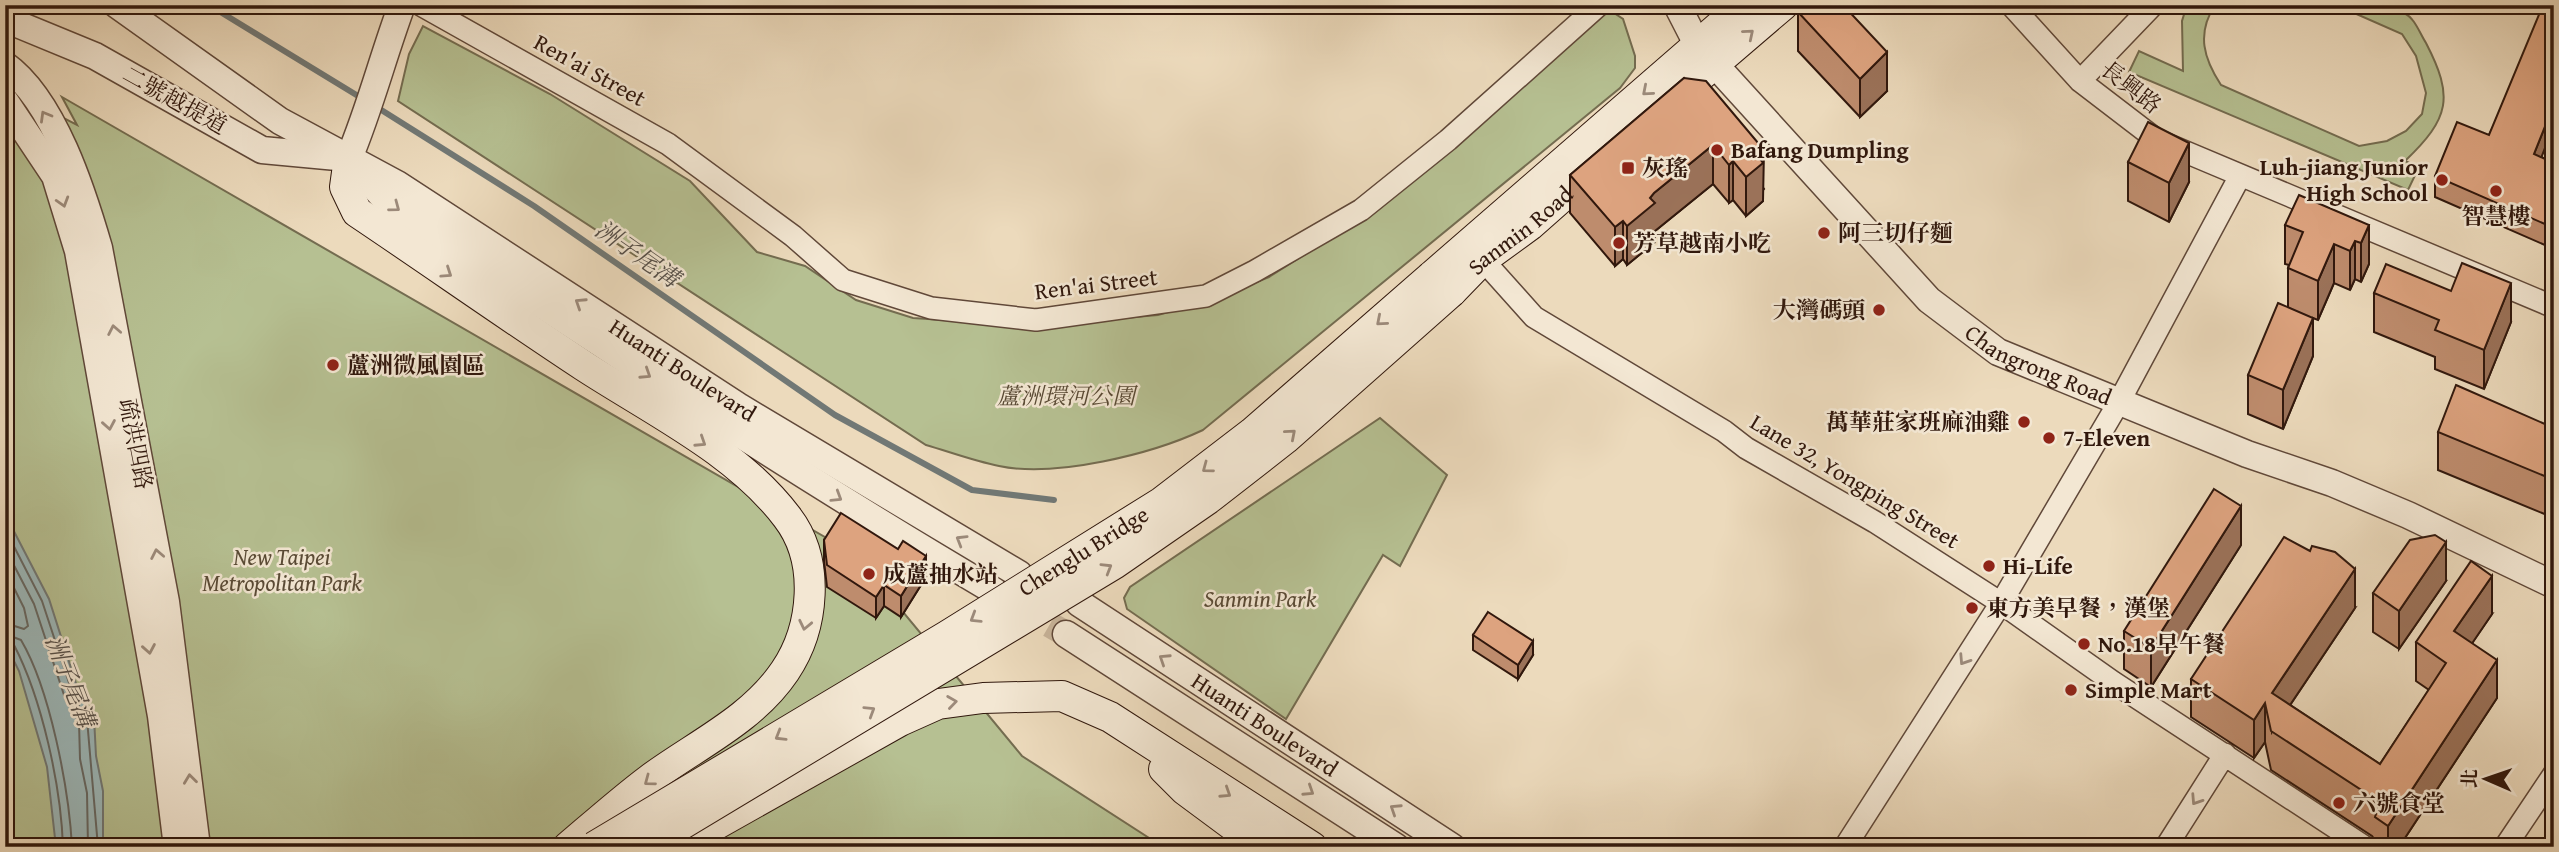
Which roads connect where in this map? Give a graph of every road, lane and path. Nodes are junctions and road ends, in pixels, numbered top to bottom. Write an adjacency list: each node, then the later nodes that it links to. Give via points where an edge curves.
1 (117, 5): 15 (street, Huanti Boulevard, via 280,121)
2 (402, 5): 15 (street)
3 (422, 5): 4 (street, Ren'ai Street, via 668,144 793,236 843,280 931,308 1036,320 1206,296 1255,271 1362,210)
4 (1599, 5)
5 (1677, 5): 11 (street, Changrong Road)
6 (1744, 5): 11 (main road, Sanmin Road)
7 (1783, 5): 11 (main road, Sanmin Road, one-way to 7)
8 (2011, 5): 13 (street, 長興路)
9 (2153, 5): 13 (street)
10 (5, 19): 15 (street, 二號越提道, via 95,56 262,150)
11 (1706, 55): 17 (main road, Sanmin Road, via 1530,225); 20 (street, Changrong Road, via 1929,300 1998,352)
12 (5, 65): 32 (street, 疏洪四路, one-way to 12, via 166,601 99,248 83,192 47,118 20,76)
13 (2080, 81): 16 (street, 長興路, via 2157,140)
14 (5, 101): 31 (street, 疏洪四路, one-way to 31, via 55,176 78,251 161,716)
15 (349, 158): 21 (street, Huanti Boulevard, one-way to 15, via 738,406 397,184); 23 (street, Huanti Boulevard, one-way to 23, via 389,204 720,423); 33 (main road, one-way to 33, via 345,187 357,212 724,457 789,519 802,546 811,582 800,645 762,700 649,780)
16 (2240, 176): 19 (street, 長興路); 20 (street)
17 (1475, 252): 18 (main road, Sanmin Road); 25 (street, Lane 32, Yongping Street, via 1534,317)
18 (1442, 284): 34 (main road, Chenglu Bridge, one-way to 34, bridge, via 1162,502); 35 (main road, Chenglu Bridge, one-way to 18, bridge, via 1114,564 1208,499 1285,439)
19 (2554, 307)
20 (2119, 402): 22 (street, Changrong Road, via 2408,514); 25 (street)
21 (1019, 574)
22 (2554, 585)
23 (994, 591)
24 (1079, 603): 39 (street, Huanti Boulevard, one-way to 24)
25 (2001, 603): 28 (street, Lane 32, Yongping Street); 40 (street, one-way to 40)
26 (1066, 634): 38 (street, Huanti Boulevard, one-way to 38)
27 (1110, 716): 30 (main road, via 1185,790); 36 (main road, one-way to 27, via 938,704 1062,696); 37 (main road, one-way to 37)
28 (2225, 754): 41 (street, one-way to 41); 42 (street, Lane 32, Yongping Street)
29 (2554, 774): 43 (street)
30 (1260, 845)
31 (177, 847)
32 (197, 847)
33 (568, 847)
34 (594, 847)
35 (644, 847)
36 (676, 847)
37 (1312, 847)
38 (1396, 847)
39 (1452, 847)
40 (1845, 847)
41 (2166, 847)
42 (2365, 847)
43 (2505, 847)

